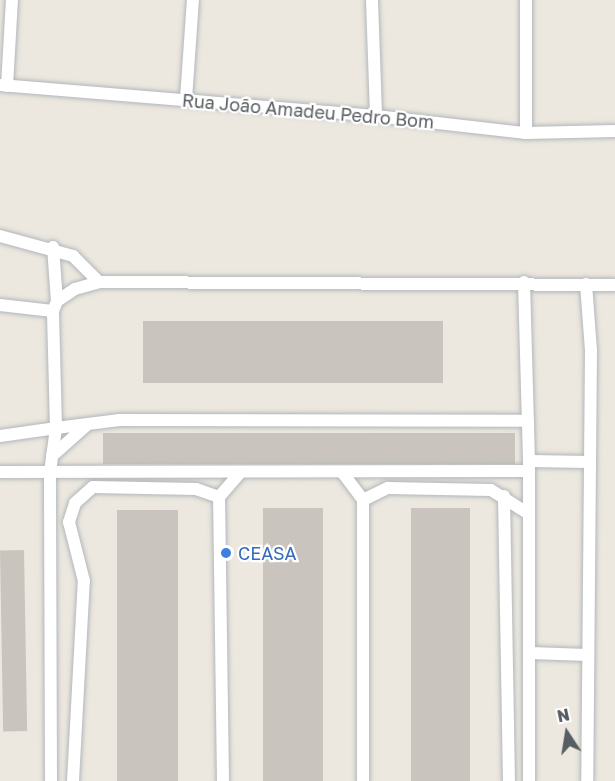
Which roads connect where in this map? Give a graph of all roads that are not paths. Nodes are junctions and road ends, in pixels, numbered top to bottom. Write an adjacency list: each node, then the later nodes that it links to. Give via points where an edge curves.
1 (12, 0): 5 (street)
2 (193, 0): 6 (street)
3 (372, 0): 7 (street)
4 (526, 0): 9 (street)
5 (4, 86): 6 (street, Rua João Amadeu Pedro Bom)
6 (186, 99): 7 (street, Rua João Amadeu Pedro Bom)
7 (376, 116): 9 (street, Rua João Amadeu Pedro Bom)
8 (615, 131): 9 (street, Rua João Amadeu Pedro Bom)
9 (526, 133)
10 (0, 236): 11 (street)
11 (53, 247): 12 (street, via 73,256); 17 (street)
12 (99, 282): 13 (street); 17 (street, via 75,289)
13 (524, 282): 14 (street); 18 (street)
14 (586, 284): 15 (street); 23 (street, via 591,350)
15 (615, 285)
16 (0, 306): 17 (street)
17 (55, 306): 20 (street)
18 (528, 421): 19 (street, via 130,420); 24 (street)
19 (88, 424): 20 (street); 22 (street)
20 (56, 428): 21 (street); 22 (street)
21 (0, 436)
22 (52, 456): 26 (street)
23 (590, 462): 24 (street); 36 (street)
24 (529, 466): 28 (street); 32 (street)
25 (0, 472): 26 (street)
26 (50, 472): 27 (street); 33 (street)
27 (241, 472): 28 (street); 30 (street)
28 (342, 472): 31 (street)
29 (504, 496): 31 (street, via 491,490 388,488); 32 (street); 41 (street)
30 (219, 497): 34 (street, via 196,489 93,487 75,503); 39 (street)
31 (363, 500): 40 (street)
32 (529, 514): 35 (street)
33 (50, 520): 34 (street); 37 (street)
34 (69, 522): 38 (street, via 84,581)
35 (530, 653): 36 (street); 42 (street)
36 (588, 655): 43 (street)
37 (51, 781)
38 (73, 781)
39 (223, 781)
40 (363, 781)
41 (509, 781)
42 (529, 781)
43 (586, 781)

